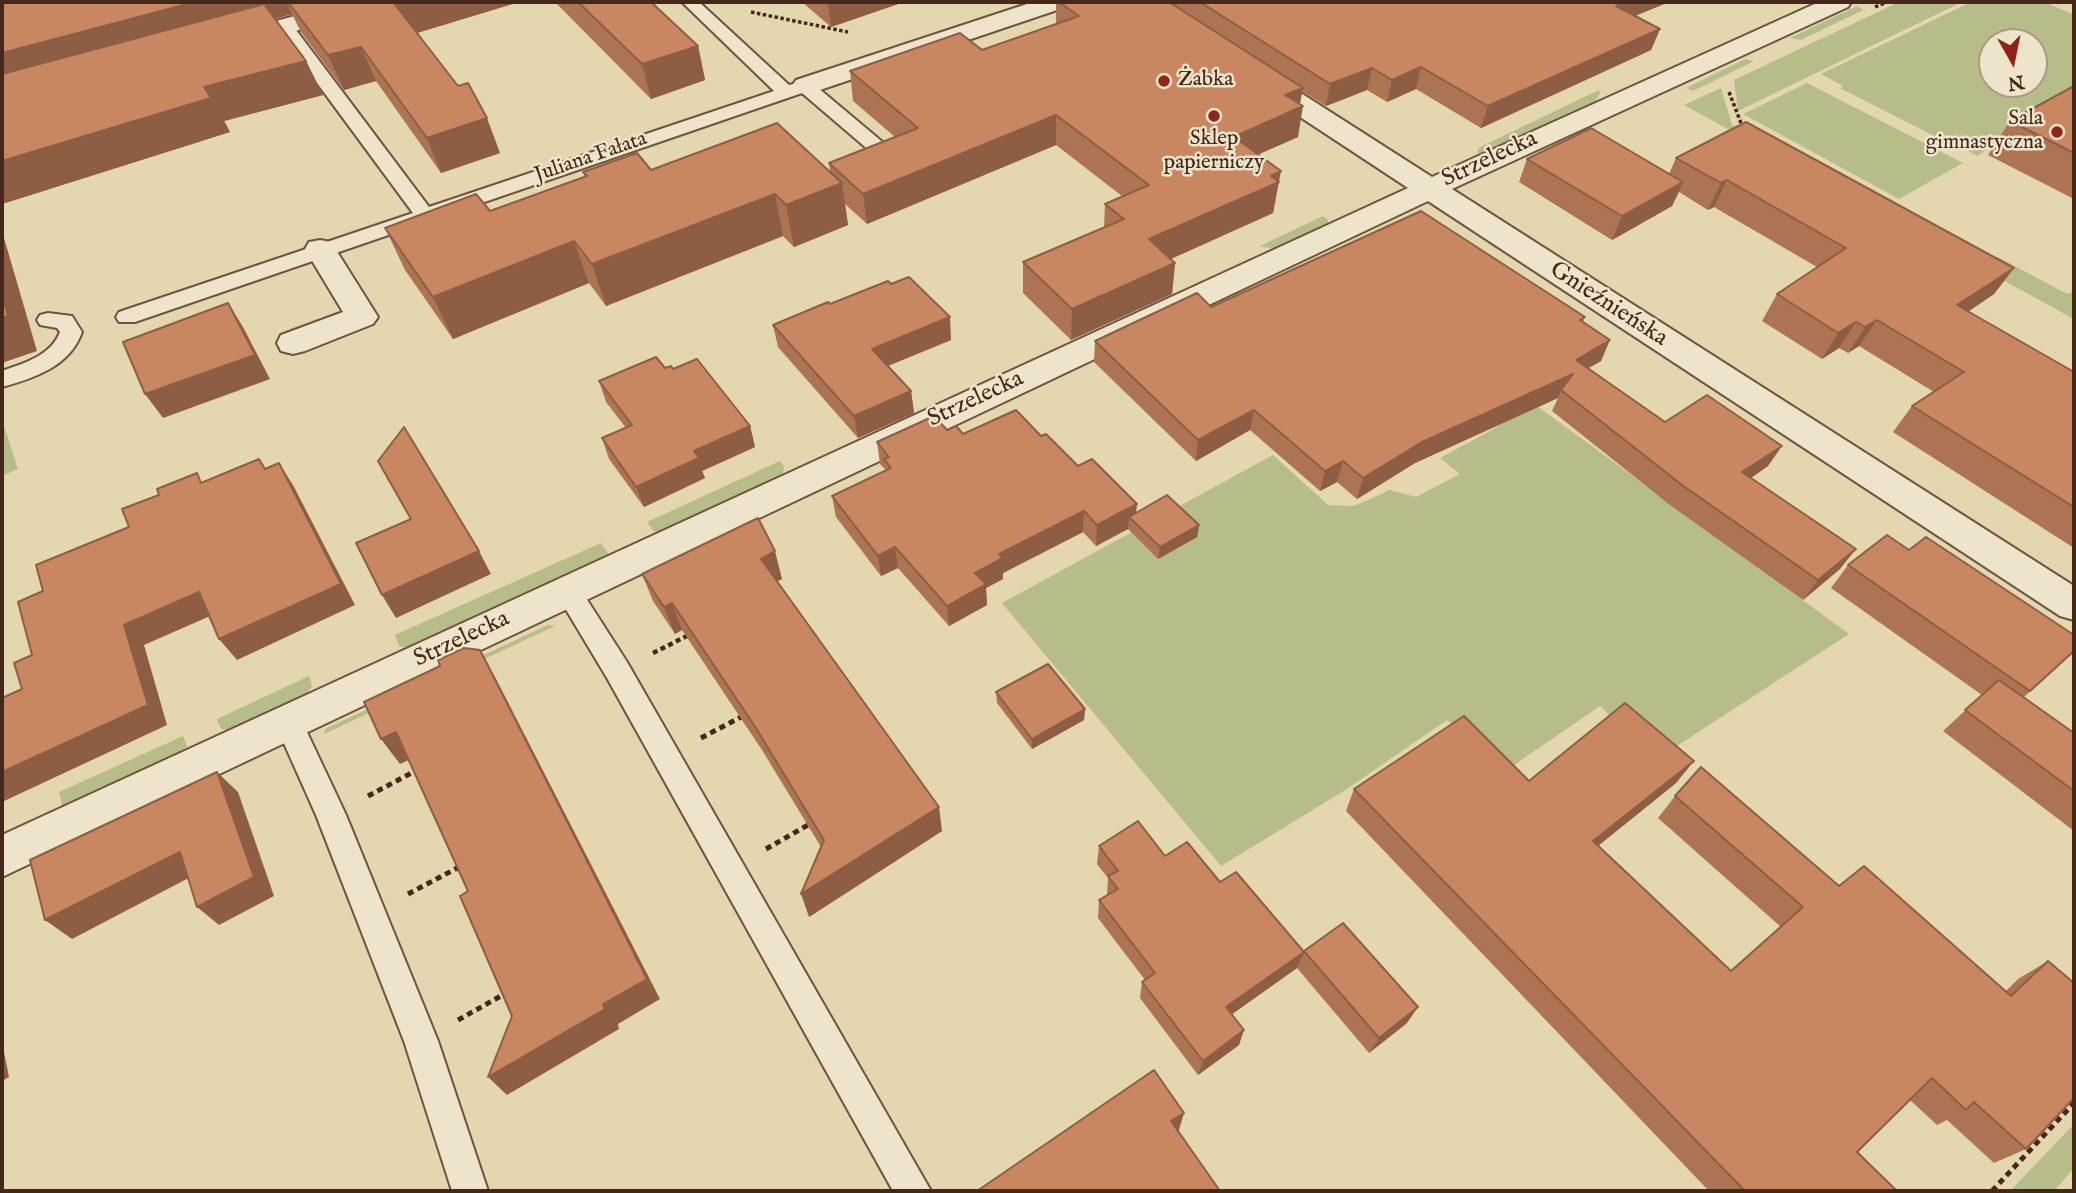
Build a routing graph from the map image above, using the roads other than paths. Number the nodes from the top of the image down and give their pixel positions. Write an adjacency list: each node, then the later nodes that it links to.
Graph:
1 (373, 2): 5 (street)
2 (690, 2): 8 (lane)
3 (1057, 2): 8 (street, Juliana Fałata)
4 (1839, 2): 10 (street, Strzelecka)
5 (284, 26): 6 (street); 11 (lane)
6 (204, 49)
7 (1235, 62): 10 (street, Gnieźnieńska)
8 (796, 89): 9 (lane); 11 (lane, Juliana Fałata)
9 (885, 154)
10 (1429, 189): 17 (street, Strzelecka); 18 (street, Gnieźnieńska)
11 (424, 214): 12 (lane, Juliana Fałata)
12 (320, 249): 13 (lane, Juliana Fałata); 15 (street)
13 (127, 317)
14 (48, 320): 16 (lane)
15 (293, 343)
16 (2, 379)
17 (568, 591): 19 (street, Strzelecka); 22 (lane)
18 (2074, 605)
19 (288, 721): 20 (lane); 21 (street, Strzelecka)
20 (331, 815): 23 (lane)
21 (2, 857)
22 (730, 869): 24 (lane)
23 (470, 1191)
24 (914, 1191)

